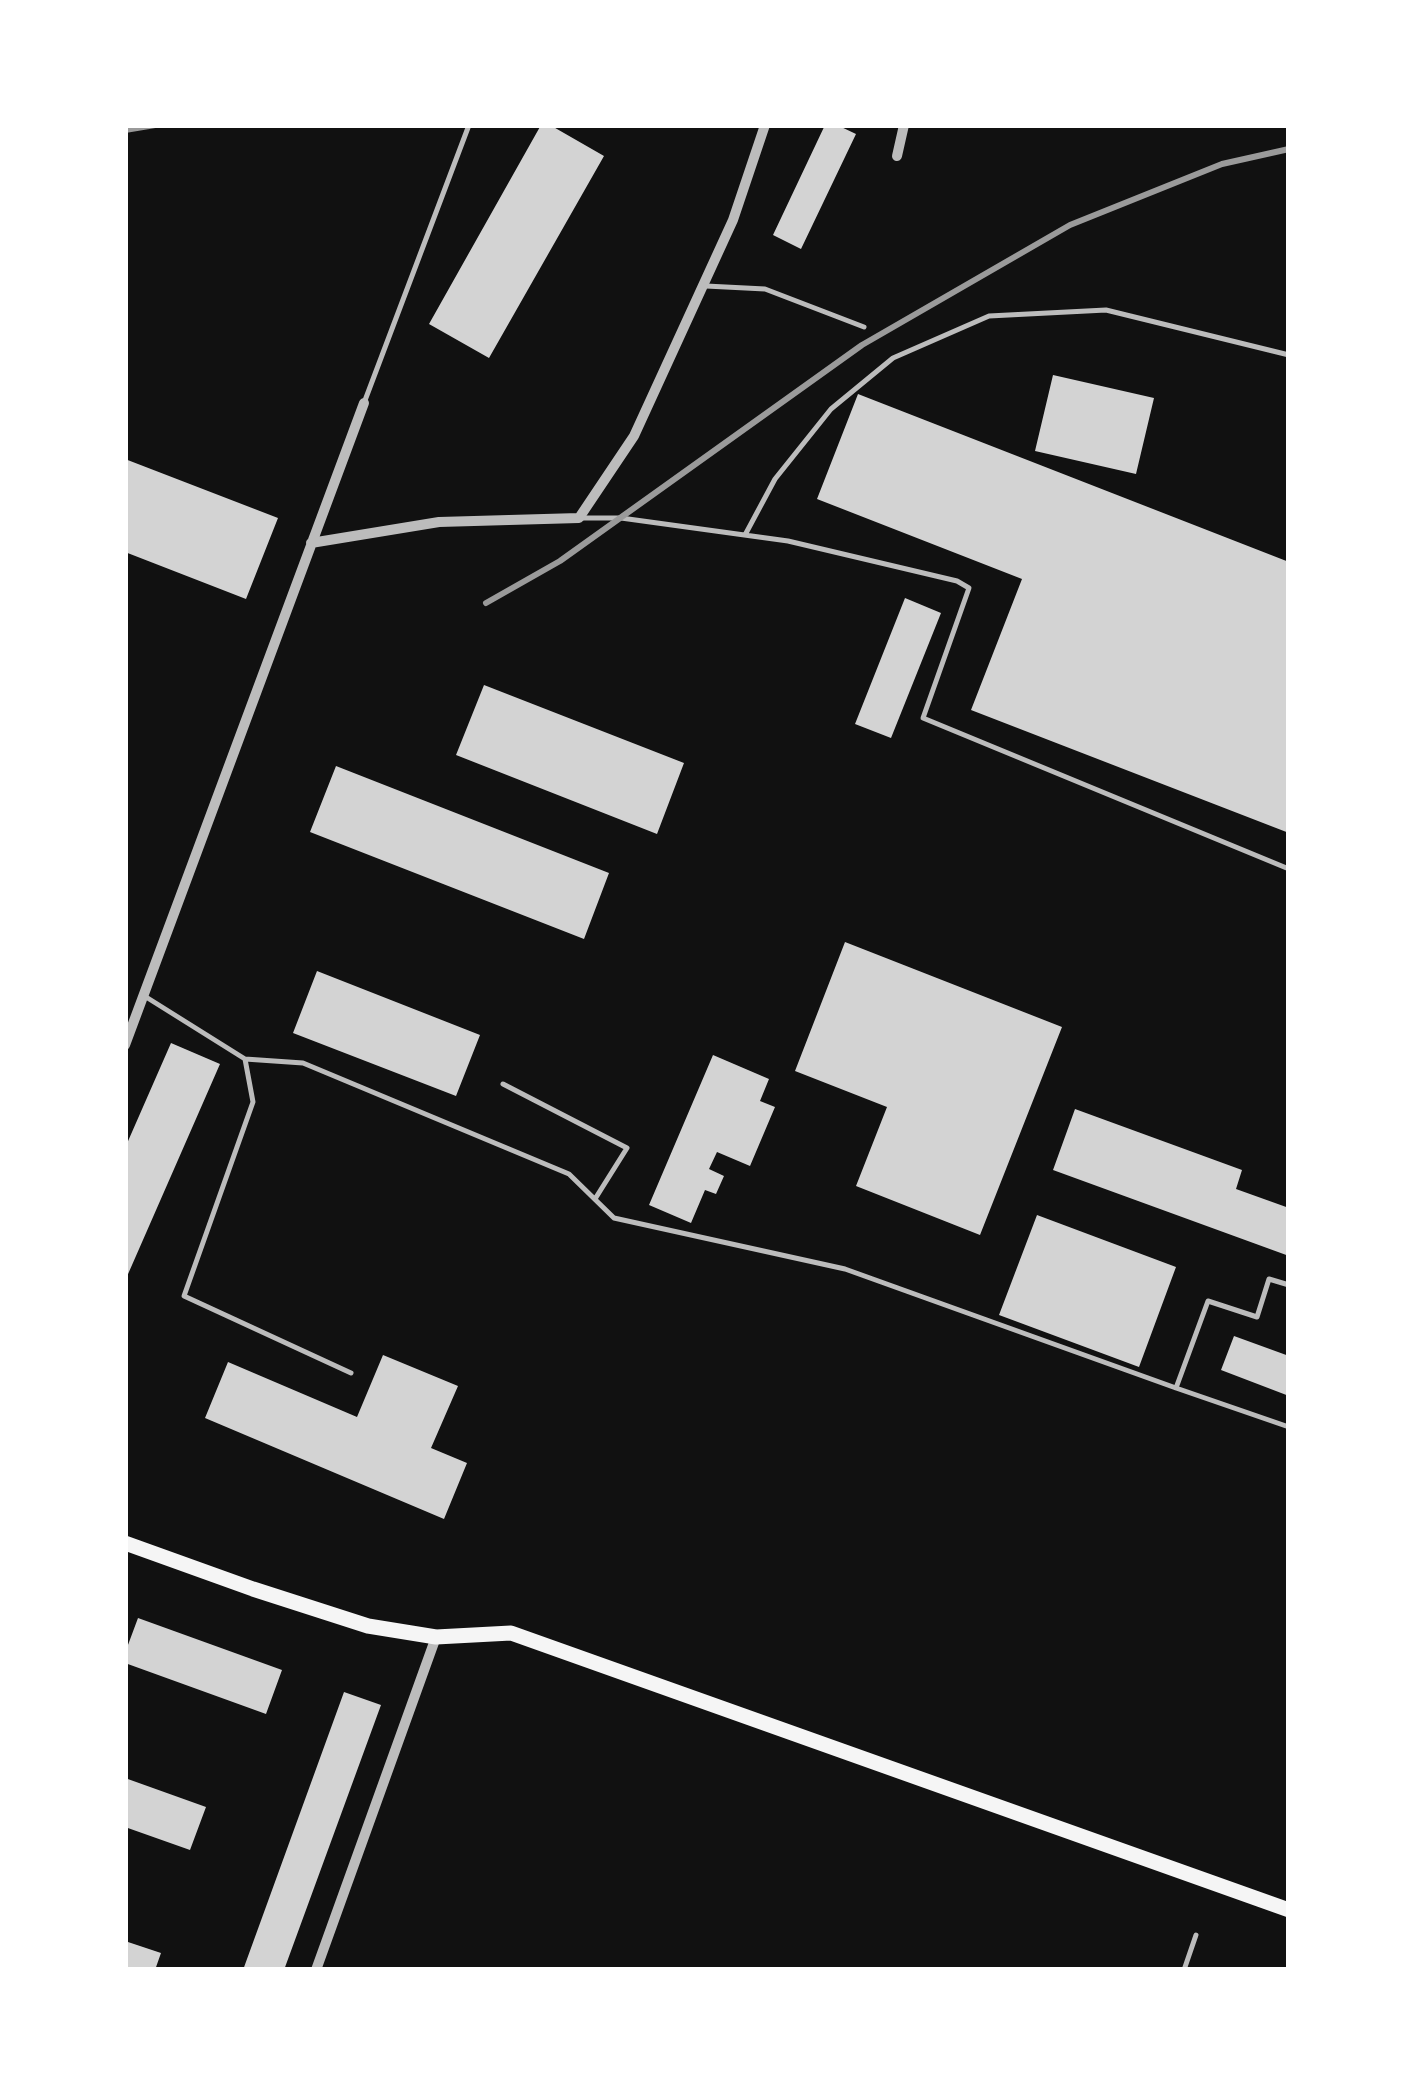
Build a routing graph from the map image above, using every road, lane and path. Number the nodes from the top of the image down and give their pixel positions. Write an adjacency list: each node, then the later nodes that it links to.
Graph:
1 (469, 125): 8 (lane)
2 (765, 125): 5 (street)
3 (904, 125): 4 (street)
4 (896, 156)
5 (703, 286): 6 (lane); 9 (street)
6 (864, 327)
7 (1289, 355): 10 (lane)
8 (364, 403): 11 (street)
9 (578, 518): 10 (lane); 11 (street)
10 (746, 535): 12 (lane)
11 (312, 544): 13 (street)
12 (1289, 869)
13 (144, 996): 14 (street); 15 (lane)
14 (125, 1045)
15 (246, 1060): 17 (lane); 19 (lane)
16 (502, 1084): 17 (lane)
17 (595, 1199): 20 (lane)
18 (1289, 1286): 20 (lane)
19 (351, 1373)
20 (1176, 1388): 21 (lane)
21 (1289, 1427)
22 (125, 1543): 23 (main road)
23 (436, 1637): 24 (main road); 26 (street)
24 (1289, 1910)
25 (1196, 1935): 27 (lane)
26 (316, 1970)
27 (1184, 1970)

